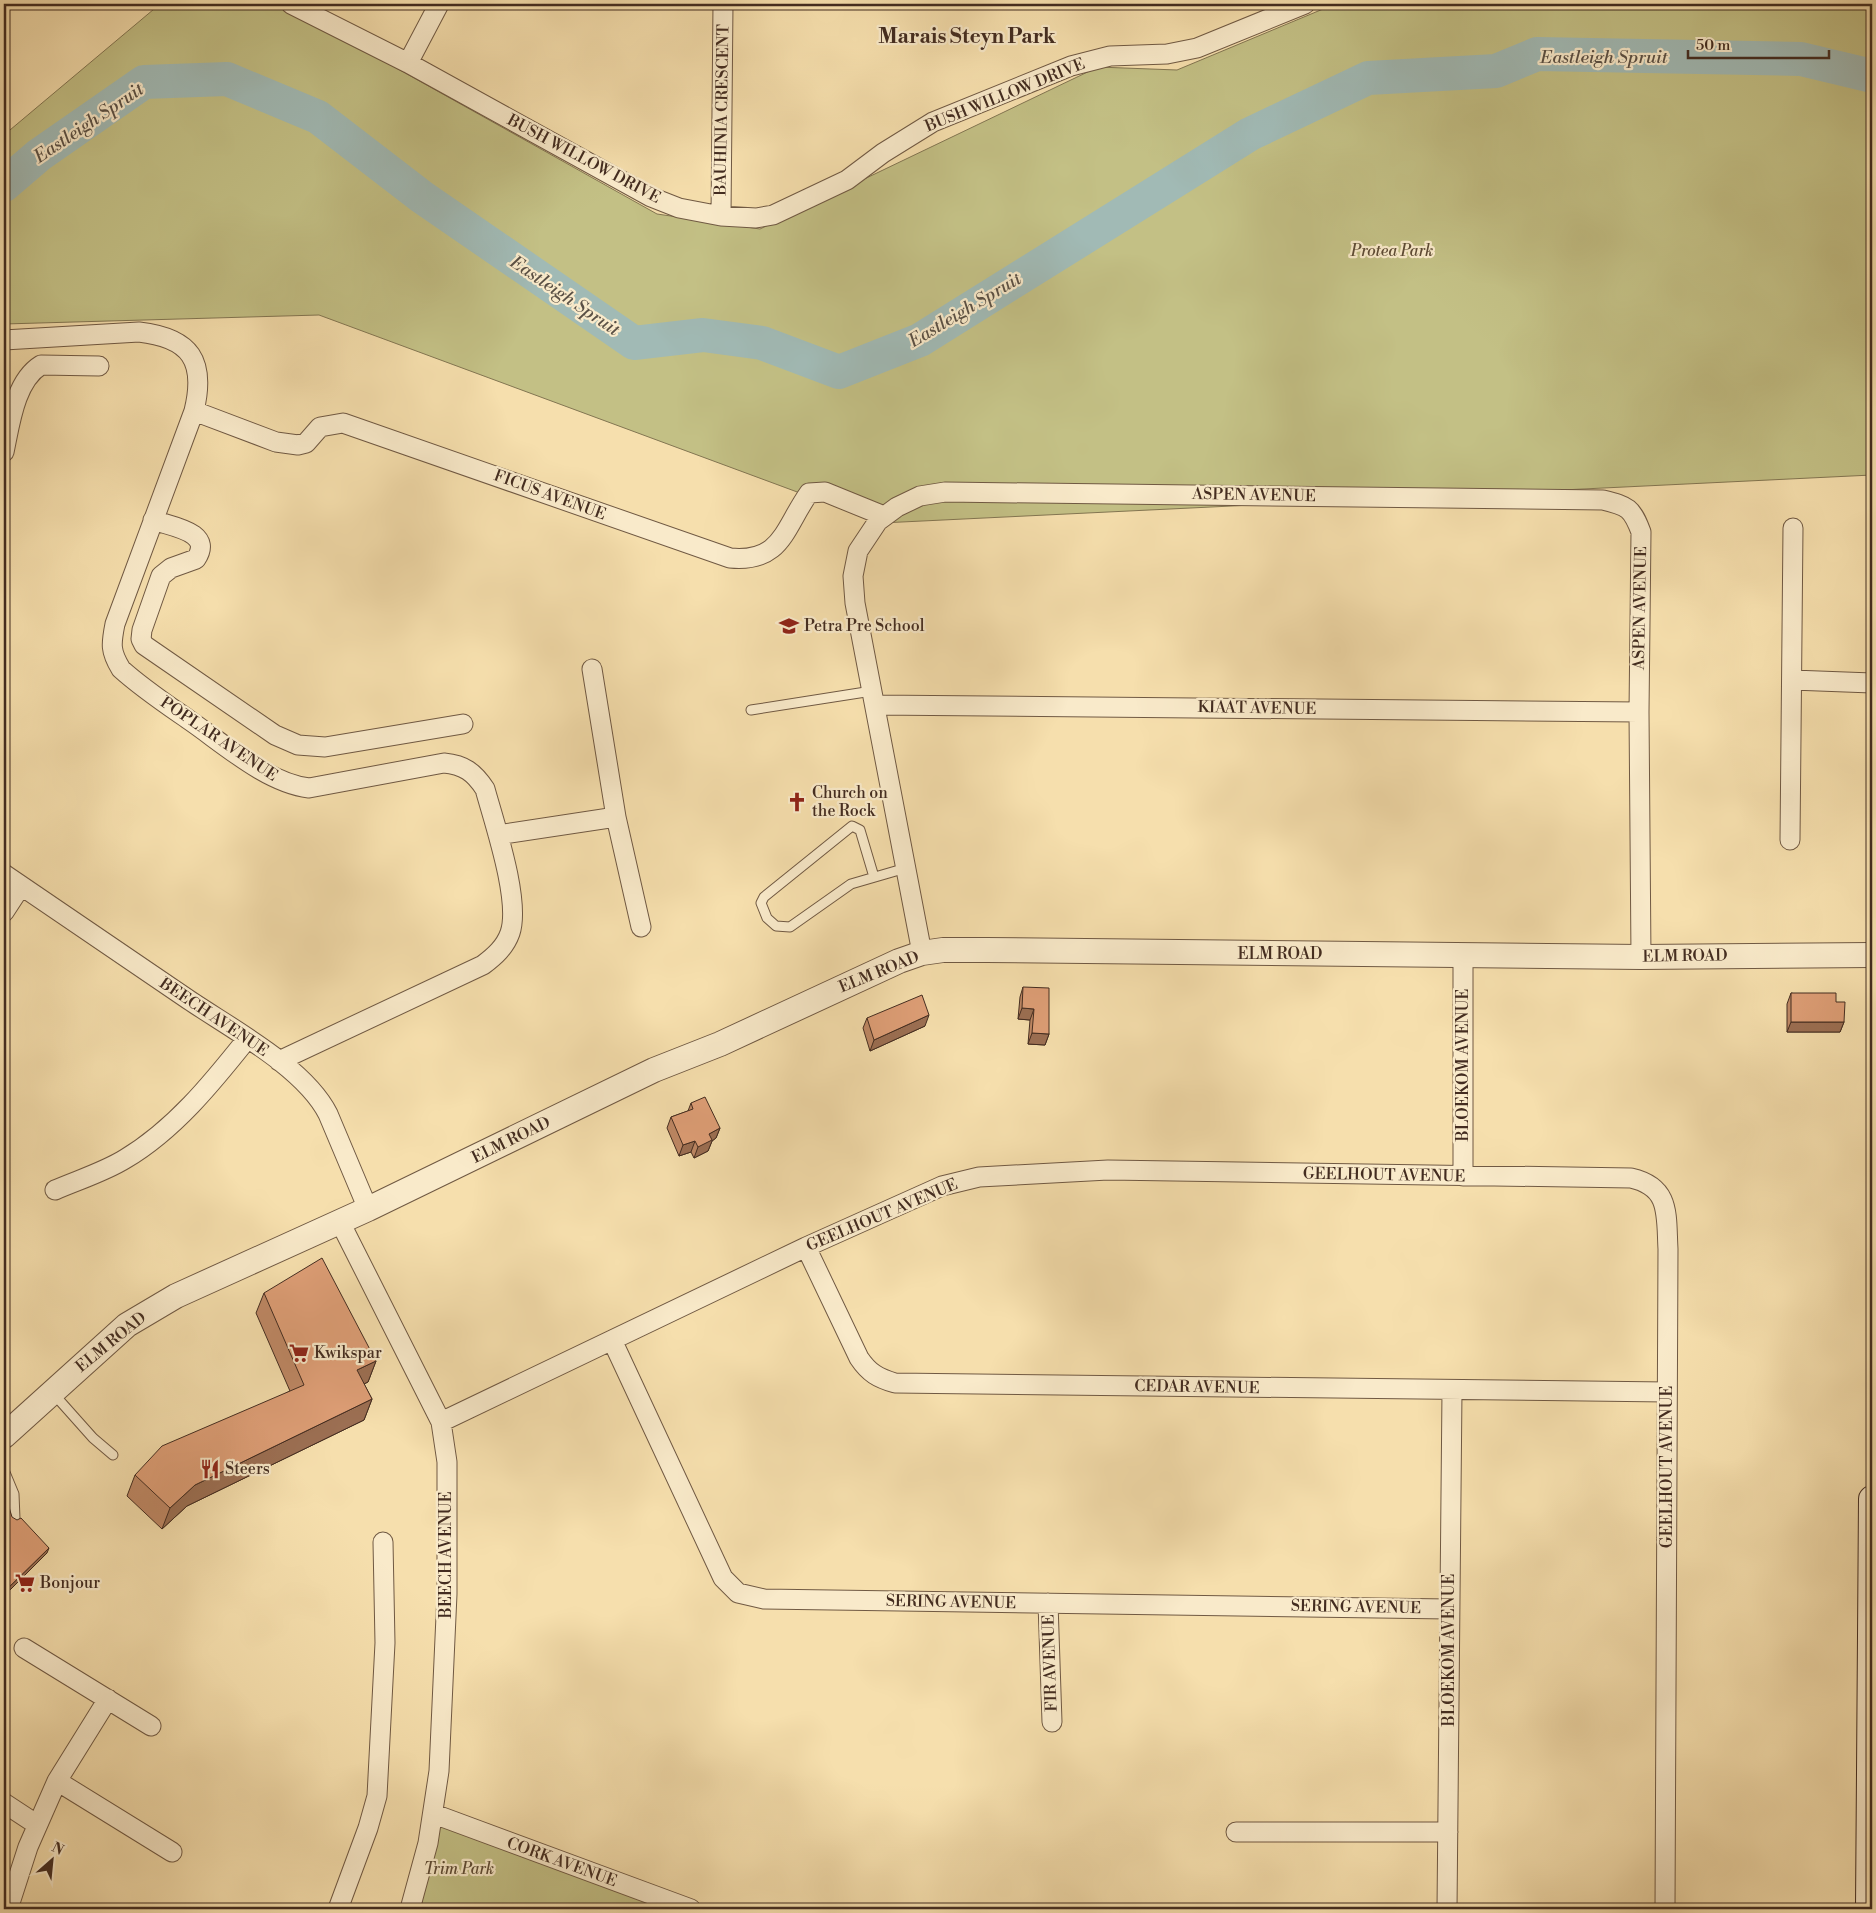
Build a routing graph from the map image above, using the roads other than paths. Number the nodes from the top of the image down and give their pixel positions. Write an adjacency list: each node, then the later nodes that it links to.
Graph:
1 (291, 4): 5 (street, BUSH WILLOW DRIVE)
2 (439, 4): 5 (street)
3 (723, 4): 6 (street, BAUHINIA CRESCENT)
4 (1305, 4): 6 (street, BUSH WILLOW DRIVE)
5 (408, 63): 6 (street, BUSH WILLOW DRIVE)
6 (721, 216)
7 (4, 340): 9 (street, POPLAR AVENUE)
8 (99, 366): 10 (street)
9 (194, 411): 11 (street, FICUS AVENUE); 12 (street, POPLAR AVENUE)
10 (4, 452)
11 (884, 516): 17 (street, ASPEN AVENUE); 19 (street, ASPEN AVENUE)
12 (153, 520): 20 (street); 22 (street, POPLAR AVENUE)
13 (1793, 528): 15 (street)
14 (592, 669): 21 (street)
15 (1792, 680): 16 (street); 23 (street)
16 (1872, 683)
17 (874, 698): 18 (lane); 19 (street, KIAAT AVENUE); 24 (street, ASPEN AVENUE)
18 (751, 710)
19 (1639, 712): 33 (street, ASPEN AVENUE)
20 (463, 724)
21 (616, 817): 22 (street); 29 (street)
22 (498, 835): 35 (street, POPLAR AVENUE)
23 (1790, 840)
24 (906, 868): 26 (lane); 30 (street, ASPEN AVENUE)
25 (4, 874): 27 (street, BEECH AVENUE)
26 (874, 877): 26 (lane)
27 (22, 886): 28 (street); 34 (street, BEECH AVENUE)
28 (4, 912)
29 (641, 927)
30 (922, 953): 31 (street, ELM ROAD); 38 (street, ELM ROAD)
31 (1463, 955): 33 (street, ELM ROAD); 36 (street, BLOEKOM AVENUE)
32 (1872, 955): 33 (street, ELM ROAD)
33 (1641, 957)
34 (247, 1039): 35 (street, BEECH AVENUE); 37 (street)
35 (279, 1061): 38 (street, BEECH AVENUE)
36 (1462, 1176): 40 (street, GEELHOUT AVENUE); 44 (street, GEELHOUT AVENUE)
37 (56, 1190)
38 (368, 1210): 39 (street, ELM ROAD)
39 (340, 1222): 43 (street, ELM ROAD); 45 (street, BEECH AVENUE)
40 (806, 1248): 41 (street, GEELHOUT AVENUE); 42 (street, CEDAR AVENUE)
41 (612, 1340): 45 (street, GEELHOUT AVENUE); 52 (street, SERING AVENUE)
42 (1452, 1391): 44 (street, CEDAR AVENUE); 53 (street, BLOEKOM AVENUE)
43 (52, 1392): 46 (street, ELM ROAD); 47 (lane)
44 (1667, 1392): 71 (street, GEELHOUT AVENUE)
45 (440, 1422): 61 (street, BEECH AVENUE)
46 (4, 1436)
47 (113, 1455)
48 (4, 1470): 50 (lane)
49 (1872, 1499): 56 (main road)
50 (15, 1519)
51 (383, 1542): 67 (street)
52 (1048, 1603): 53 (street, SERING AVENUE); 57 (street, FIR AVENUE)
53 (1449, 1609): 64 (street, BLOEKOM AVENUE)
54 (24, 1648): 55 (street)
55 (108, 1699): 58 (street); 59 (street)
56 (1872, 1702): 72 (main road)
57 (1052, 1722)
58 (151, 1726)
59 (57, 1780): 62 (street); 65 (street)
60 (4, 1803): 62 (street)
61 (434, 1814): 68 (street, BEECH AVENUE); 69 (street, CORK AVENUE)
62 (36, 1824): 66 (street)
63 (1236, 1832): 64 (street)
64 (1448, 1832): 70 (street, BLOEKOM AVENUE)
65 (172, 1852)
66 (8, 1909)
67 (338, 1909)
68 (410, 1909)
69 (691, 1909)
70 (1447, 1909)
71 (1665, 1909)
72 (1869, 1909)

